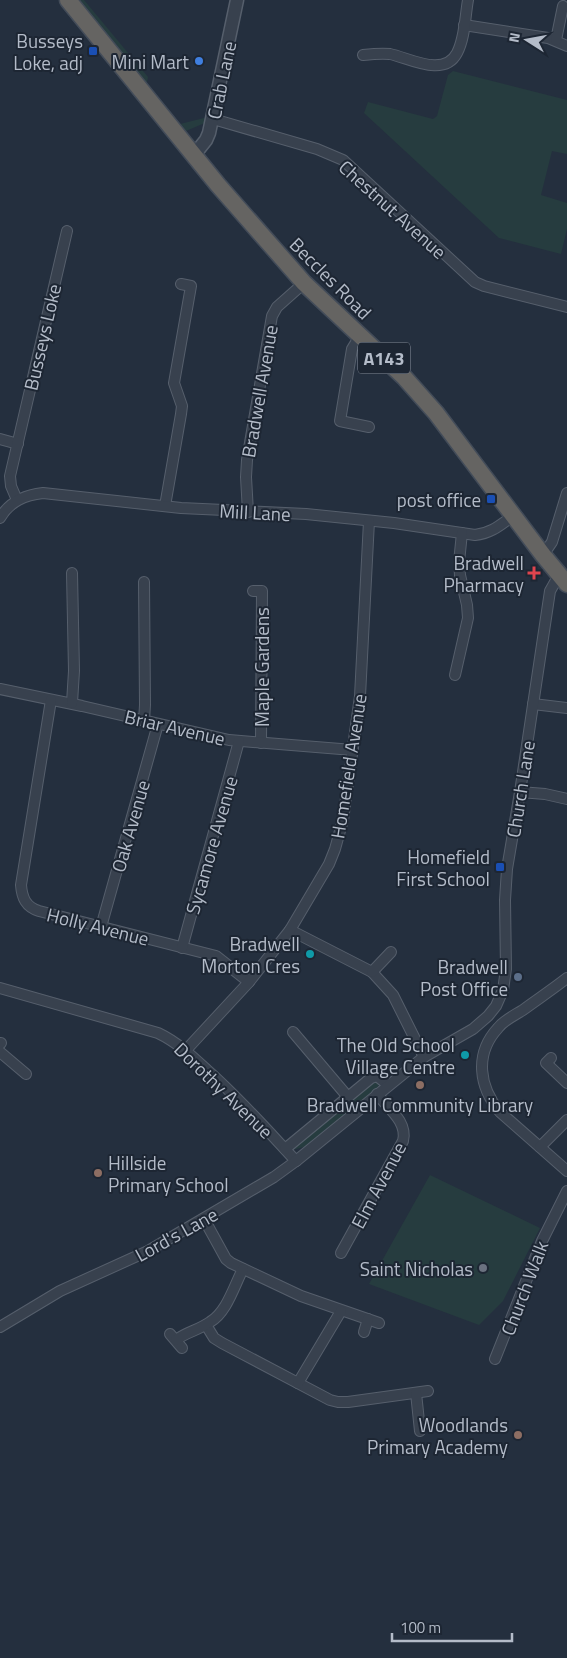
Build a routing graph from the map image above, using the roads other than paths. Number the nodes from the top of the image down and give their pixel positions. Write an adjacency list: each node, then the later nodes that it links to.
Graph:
1 (68, 0): 10 (highway, Beccles Road / A143)
2 (237, 0): 9 (street, Crab Lane)
3 (468, 0): 5 (street)
4 (563, 6): 6 (street)
5 (464, 25): 6 (street); 8 (street)
6 (556, 40): 7 (street)
7 (567, 46)
8 (363, 55)
9 (213, 118): 10 (street, Crab Lane); 14 (street, Chestnut Avenue)
10 (194, 155): 12 (highway, Beccles Road / A143)
11 (67, 231): 18 (street, Busseys Loke)
12 (304, 283): 15 (highway, Beccles Road / A143); 22 (street, Bradwell Avenue)
13 (190, 286): 21 (street)
14 (567, 307)
15 (360, 336): 16 (street); 23 (highway, Beccles Road / A143)
16 (369, 427)
17 (0, 439): 18 (street)
18 (18, 444): 20 (street, Busseys Loke)
19 (567, 493): 25 (street)
20 (17, 500): 21 (street, Mill Lane); 24 (street)
21 (165, 506): 22 (street, Mill Lane)
22 (248, 512): 26 (street, Mill Lane)
23 (514, 515): 27 (street, Mill Lane); 28 (highway, Beccles Road / A143)
24 (0, 518)
25 (564, 519): 28 (street)
26 (370, 521): 27 (street, Mill Lane); 43 (street, Homefield Avenue)
27 (462, 534): 33 (street)
28 (543, 555): 30 (highway, Beccles Road / A143)
29 (72, 573): 36 (street)
30 (563, 579): 37 (street, Church Lane)
31 (144, 582): 39 (street)
32 (262, 591): 42 (street, Maple Gardens)
33 (455, 675)
34 (0, 689): 35 (street, Briar Avenue)
35 (51, 700): 36 (street, Briar Avenue); 46 (street, Holly Avenue)
36 (72, 703): 39 (street, Briar Avenue)
37 (534, 704): 38 (street); 44 (street, Church Lane)
38 (567, 708)
39 (144, 720): 40 (street, Briar Avenue)
40 (158, 724): 41 (street, Briar Avenue); 46 (street, Oak Avenue)
41 (239, 741): 42 (street, Briar Avenue); 48 (street, Sycamore Avenue)
42 (261, 743): 43 (street, Briar Avenue)
43 (353, 750): 47 (street, Homefield Avenue)
44 (520, 792): 45 (street); 54 (street, Church Lane)
45 (567, 799)
46 (101, 927): 48 (street, Holly Avenue)
47 (290, 930): 50 (street); 52 (street, Homefield Avenue)
48 (182, 948): 52 (street, Holly Avenue)
49 (391, 952): 50 (street)
50 (372, 972): 59 (street)
51 (567, 978): 55 (street)
52 (248, 982): 58 (street, Homefield Avenue)
53 (0, 988): 58 (street, Dorothy Avenue)
54 (496, 1006): 55 (street); 59 (street, Lord's Lane)
55 (508, 1020): 67 (street)
56 (293, 1032): 65 (street)
57 (0, 1046): 61 (street)
58 (186, 1050): 68 (street, Dorothy Avenue)
59 (424, 1057): 63 (street, Lord's Lane)
60 (546, 1063): 62 (street)
61 (26, 1075)
62 (567, 1083)
63 (388, 1085): 64 (street, Lord's Lane); 65 (street)
64 (377, 1094): 69 (street, Lord's Lane); 73 (street, Elm Avenue)
65 (348, 1097): 68 (street)
66 (567, 1120): 67 (street)
67 (540, 1147): 70 (street)
68 (285, 1149): 69 (street, Dorothy Avenue)
69 (296, 1161): 72 (street, Lord's Lane)
70 (567, 1171)
71 (567, 1191): 82 (street, Church Walk)
72 (204, 1219): 74 (street); 79 (street, Lord's Lane)
73 (341, 1253)
74 (242, 1269): 75 (street); 78 (street)
75 (341, 1311): 76 (street); 83 (street)
76 (368, 1319): 77 (street); 80 (street)
77 (378, 1323)
78 (206, 1325): 81 (street); 83 (street)
79 (0, 1327)
80 (364, 1332)
81 (176, 1341)
82 (496, 1359)
83 (298, 1383): 85 (street)
84 (428, 1391): 85 (street)
85 (416, 1393): 86 (street)
86 (420, 1431)

